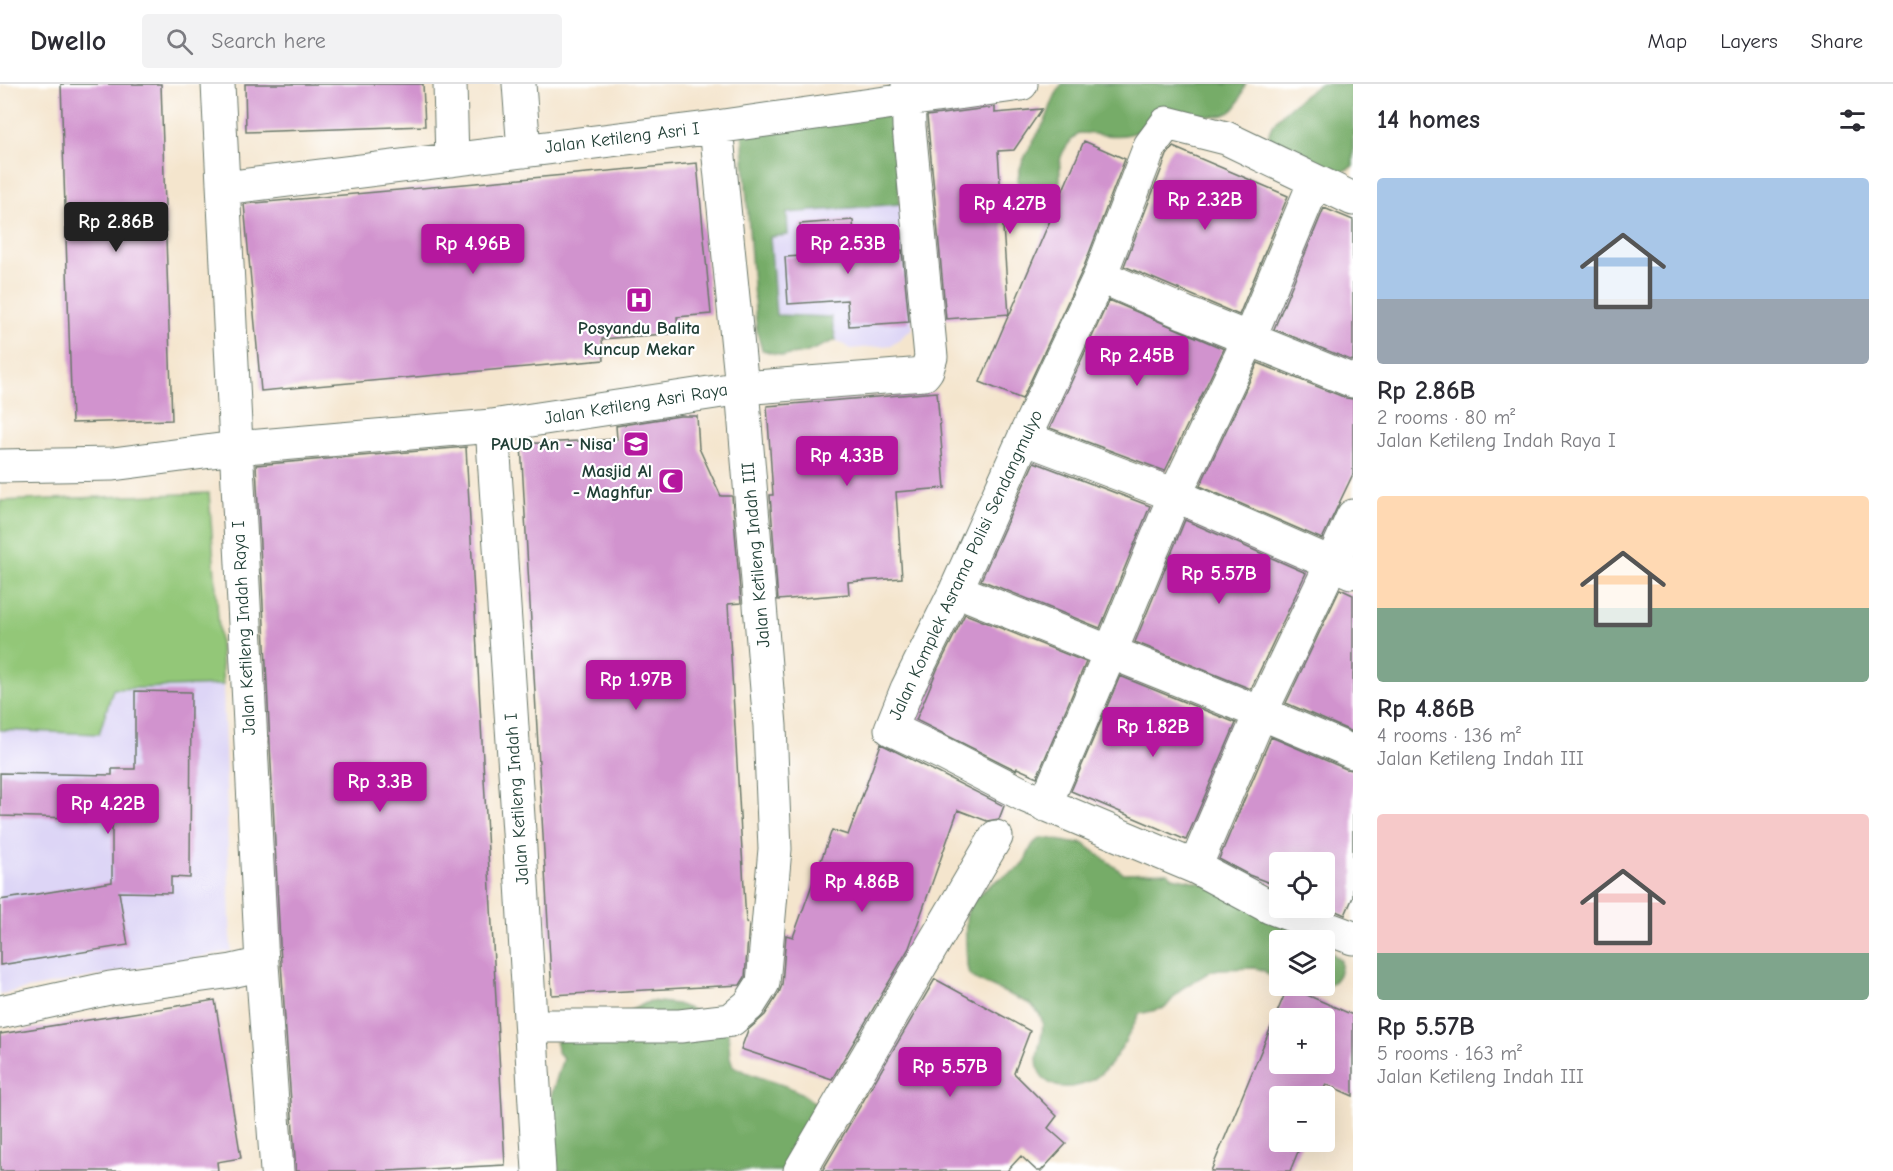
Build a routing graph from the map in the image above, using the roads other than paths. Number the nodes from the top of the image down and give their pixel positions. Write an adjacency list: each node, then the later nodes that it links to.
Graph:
1 (218, 84): 10 (street, Jalan Ketileng Indah Raya I)
2 (450, 84): 8 (street)
3 (519, 84): 7 (street)
4 (1020, 84): 5 (street, Jalan Ketileng Asri I)
5 (908, 93): 6 (street, Jalan Ketileng Asri I); 15 (street, Jalan Ketileng Asri Raya)
6 (716, 127): 7 (street, Jalan Ketileng Asri I); 15 (street, Jalan Ketileng Indah III)
7 (524, 151): 8 (street, Jalan Ketileng Asri I)
8 (452, 160): 10 (street, Jalan Ketileng Asri I)
9 (1315, 181): 11 (street, Jalan Komplek Asrama Polisi Sendangmulyo); 12 (street, Jalan Komplek Asrama Polisi Sendangmulyo); 13 (street)
10 (224, 188): 18 (street, Jalan Ketileng Indah Raya I)
11 (1353, 199)
12 (1100, 276): 13 (street); 17 (street, Jalan Komplek Asrama Polisi Sendangmulyo)
13 (1250, 339): 14 (street); 20 (street)
14 (1353, 381)
15 (742, 388): 16 (street, Jalan Ketileng Asri Raya); 33 (street, Jalan Ketileng Indah III)
16 (492, 426): 18 (street, Jalan Ketileng Asri Raya); 33 (street, Jalan Ketileng Indah I)
17 (1024, 438): 20 (street); 23 (street, Jalan Komplek Asrama Polisi Sendangmulyo)
18 (235, 448): 19 (street, Jalan Ketileng Asri Raya); 31 (street, Jalan Ketileng Indah Raya I)
19 (0, 466)
20 (1175, 495): 22 (street); 24 (street)
21 (1353, 516): 22 (street)
22 (1343, 568): 25 (street)
23 (956, 590): 24 (street); 27 (street, Jalan Komplek Asrama Polisi Sendangmulyo)
24 (1110, 653): 25 (street); 27 (street)
25 (1261, 712): 26 (street); 29 (street)
26 (1353, 752)
27 (1045, 805): 29 (street, Jalan Komplek Asrama Polisi Sendangmulyo)
28 (996, 837): 36 (street)
29 (1195, 867): 30 (street, Jalan Komplek Asrama Polisi Sendangmulyo)
30 (1353, 938)
31 (262, 964): 32 (street); 34 (street, Jalan Ketileng Indah Raya I)
32 (0, 1012)
33 (531, 1026): 35 (street, Jalan Ketileng Indah I)
34 (277, 1171)
35 (539, 1171)
36 (800, 1171)

